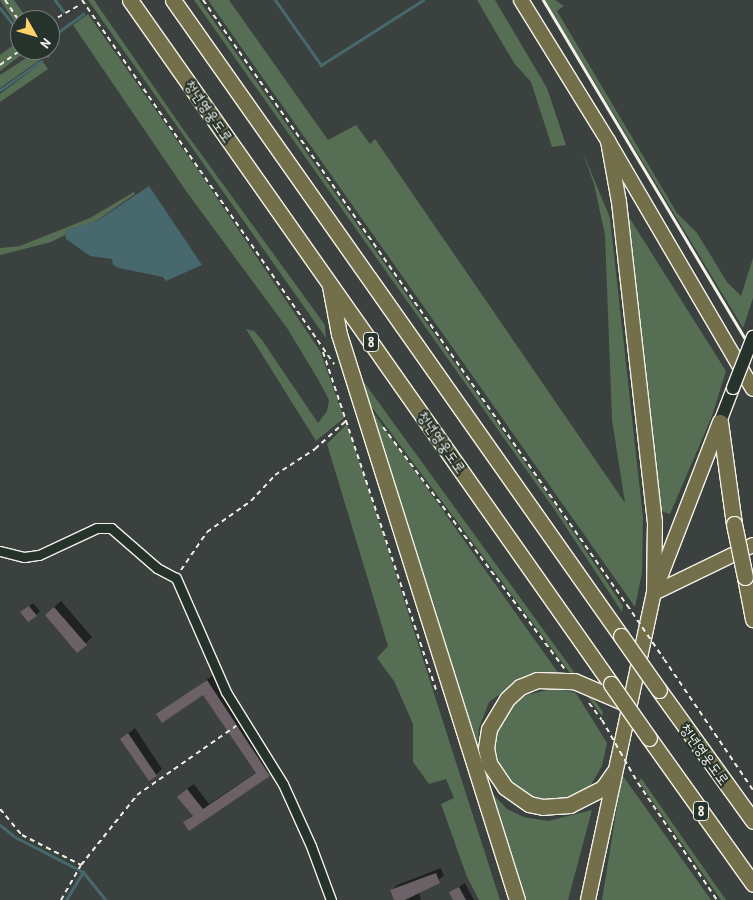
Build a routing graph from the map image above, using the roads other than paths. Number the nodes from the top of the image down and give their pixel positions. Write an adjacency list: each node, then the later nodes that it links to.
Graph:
1 (130, 0): 5 (highway, 청년영웅도로 / 8)
2 (173, 0): 15 (highway, 청년영웅도로 / 8, bridge)
3 (521, 0): 4 (main road)
4 (608, 141): 7 (main road); 11 (main road)
5 (330, 282): 13 (highway, 청년영웅도로 / 8); 18 (highway)
6 (753, 337): 8 (main road, bridge)
7 (753, 389)
8 (720, 422): 11 (main road); 12 (highway, bridge)
9 (753, 545): 11 (main road)
10 (0, 551): 17 (street)
11 (654, 593): 14 (main road)
12 (753, 619)
13 (610, 690): 14 (highway); 16 (highway, 청년영웅도로 / 8, bridge)
14 (614, 772): 19 (main road)
15 (753, 821)
16 (753, 884)
17 (331, 900)
18 (517, 900)
19 (588, 900)

